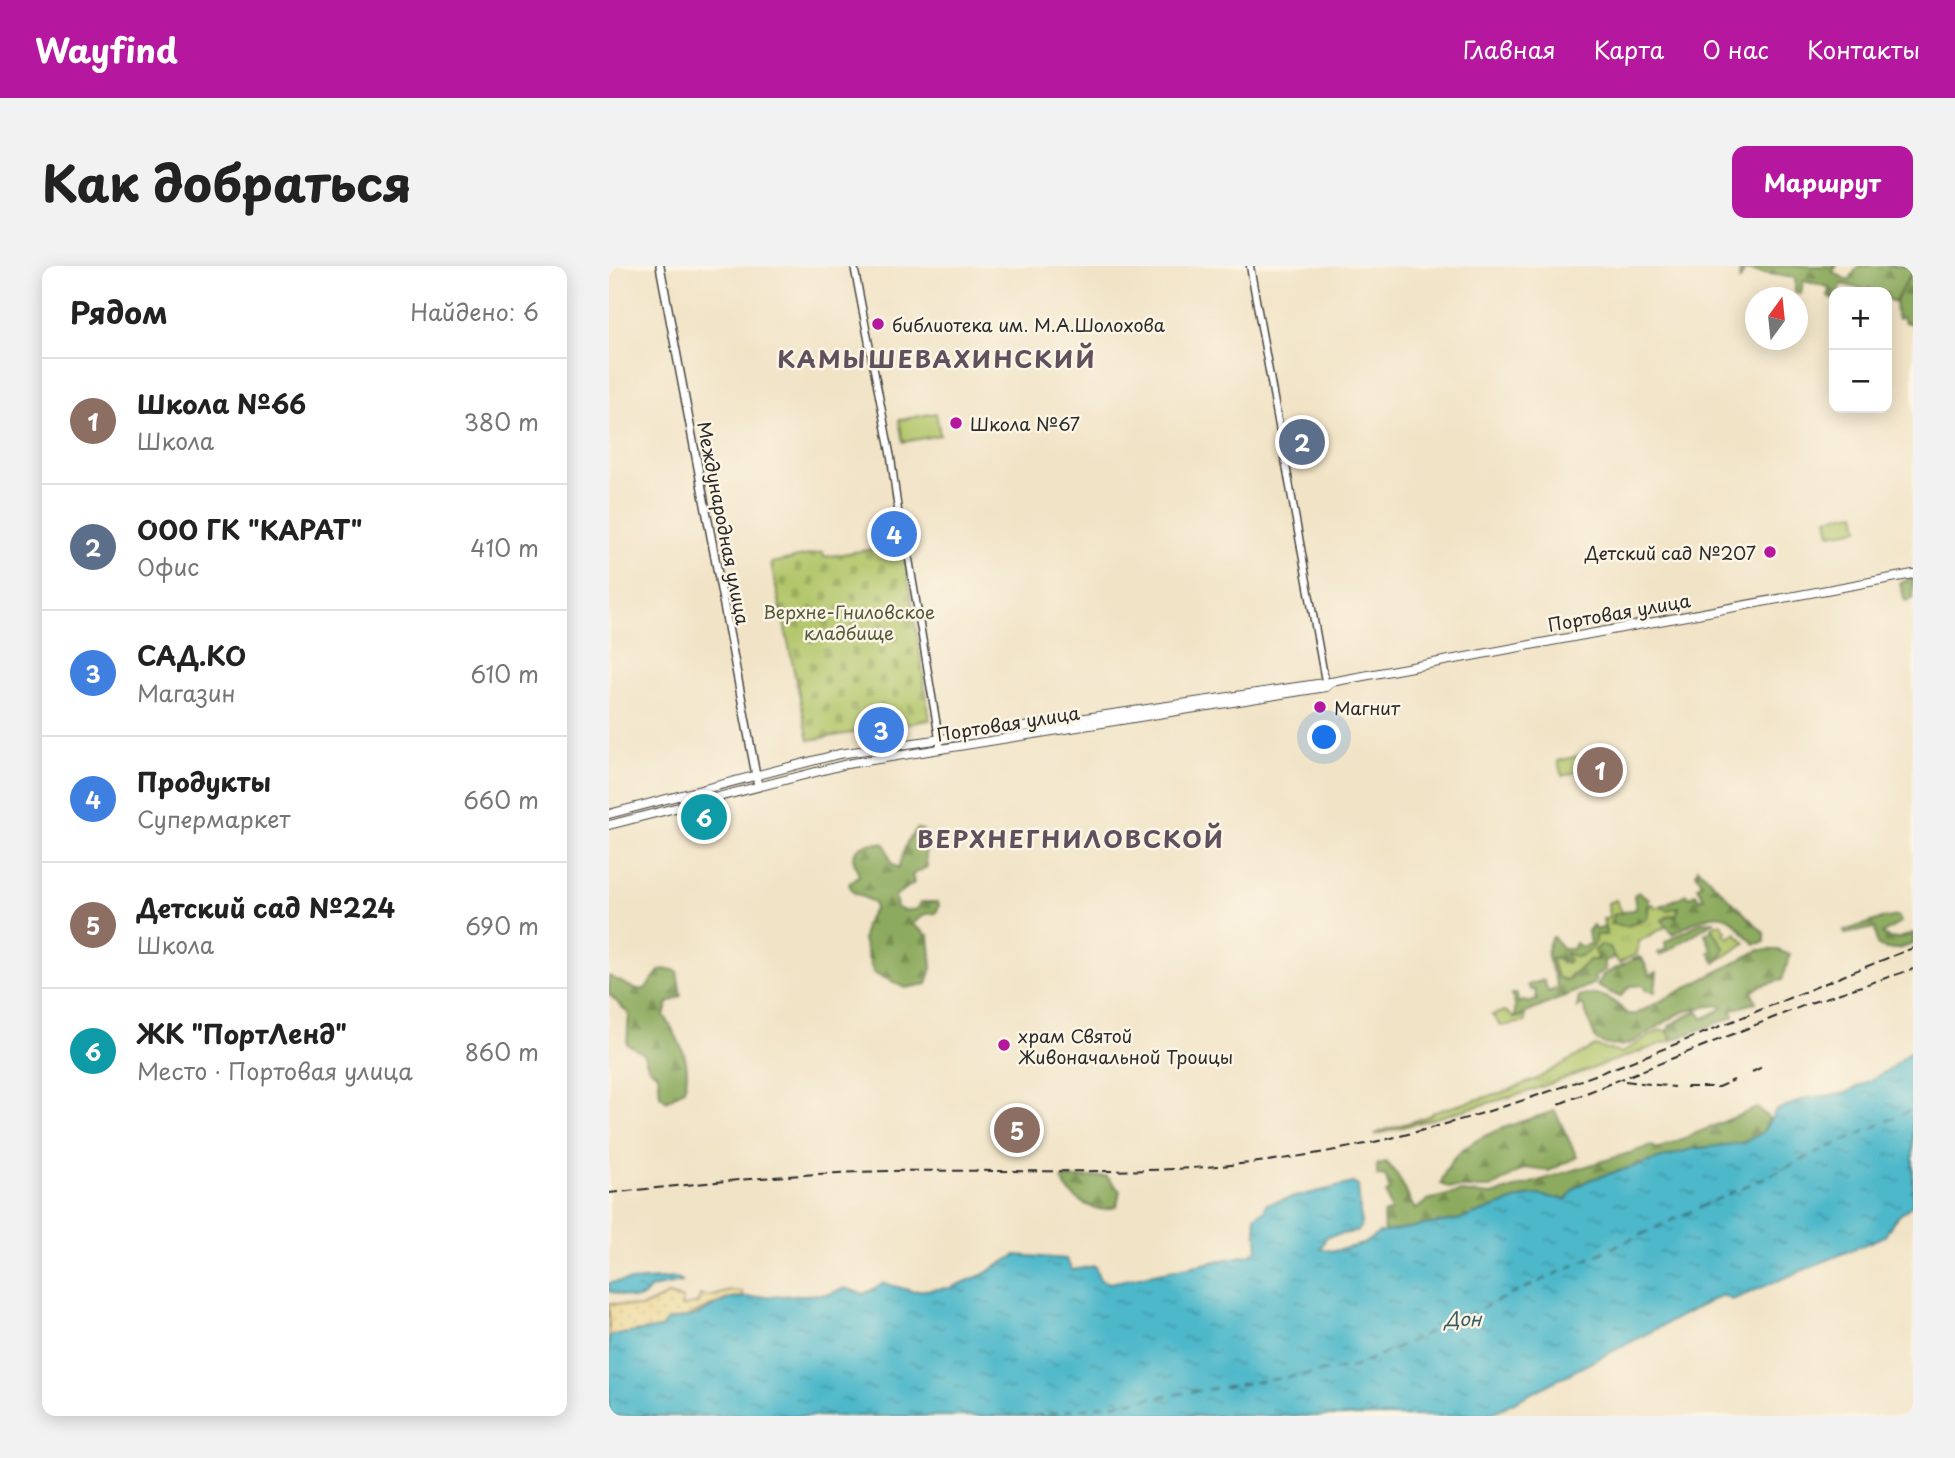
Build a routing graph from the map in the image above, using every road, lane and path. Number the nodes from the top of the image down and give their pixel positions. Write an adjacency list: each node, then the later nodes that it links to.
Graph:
1 (660, 266): 10 (main road, Международная улица)
2 (854, 266): 6 (street)
3 (1250, 266): 5 (street)
4 (1913, 574): 5 (main road, Портовая улица)
5 (1328, 681): 6 (main road, Портовая улица); 7 (main road, Портовая улица)
6 (940, 739): 7 (street); 8 (main road, Портовая улица)
7 (941, 750): 9 (main road, Портовая улица)
8 (856, 751): 9 (main road); 10 (main road, Портовая улица)
9 (859, 762): 11 (main road, Портовая улица)
10 (755, 776): 11 (main road, Международная улица); 12 (main road, Портовая улица)
11 (758, 786): 13 (main road, Портовая улица)
12 (609, 814)
13 (609, 825)

